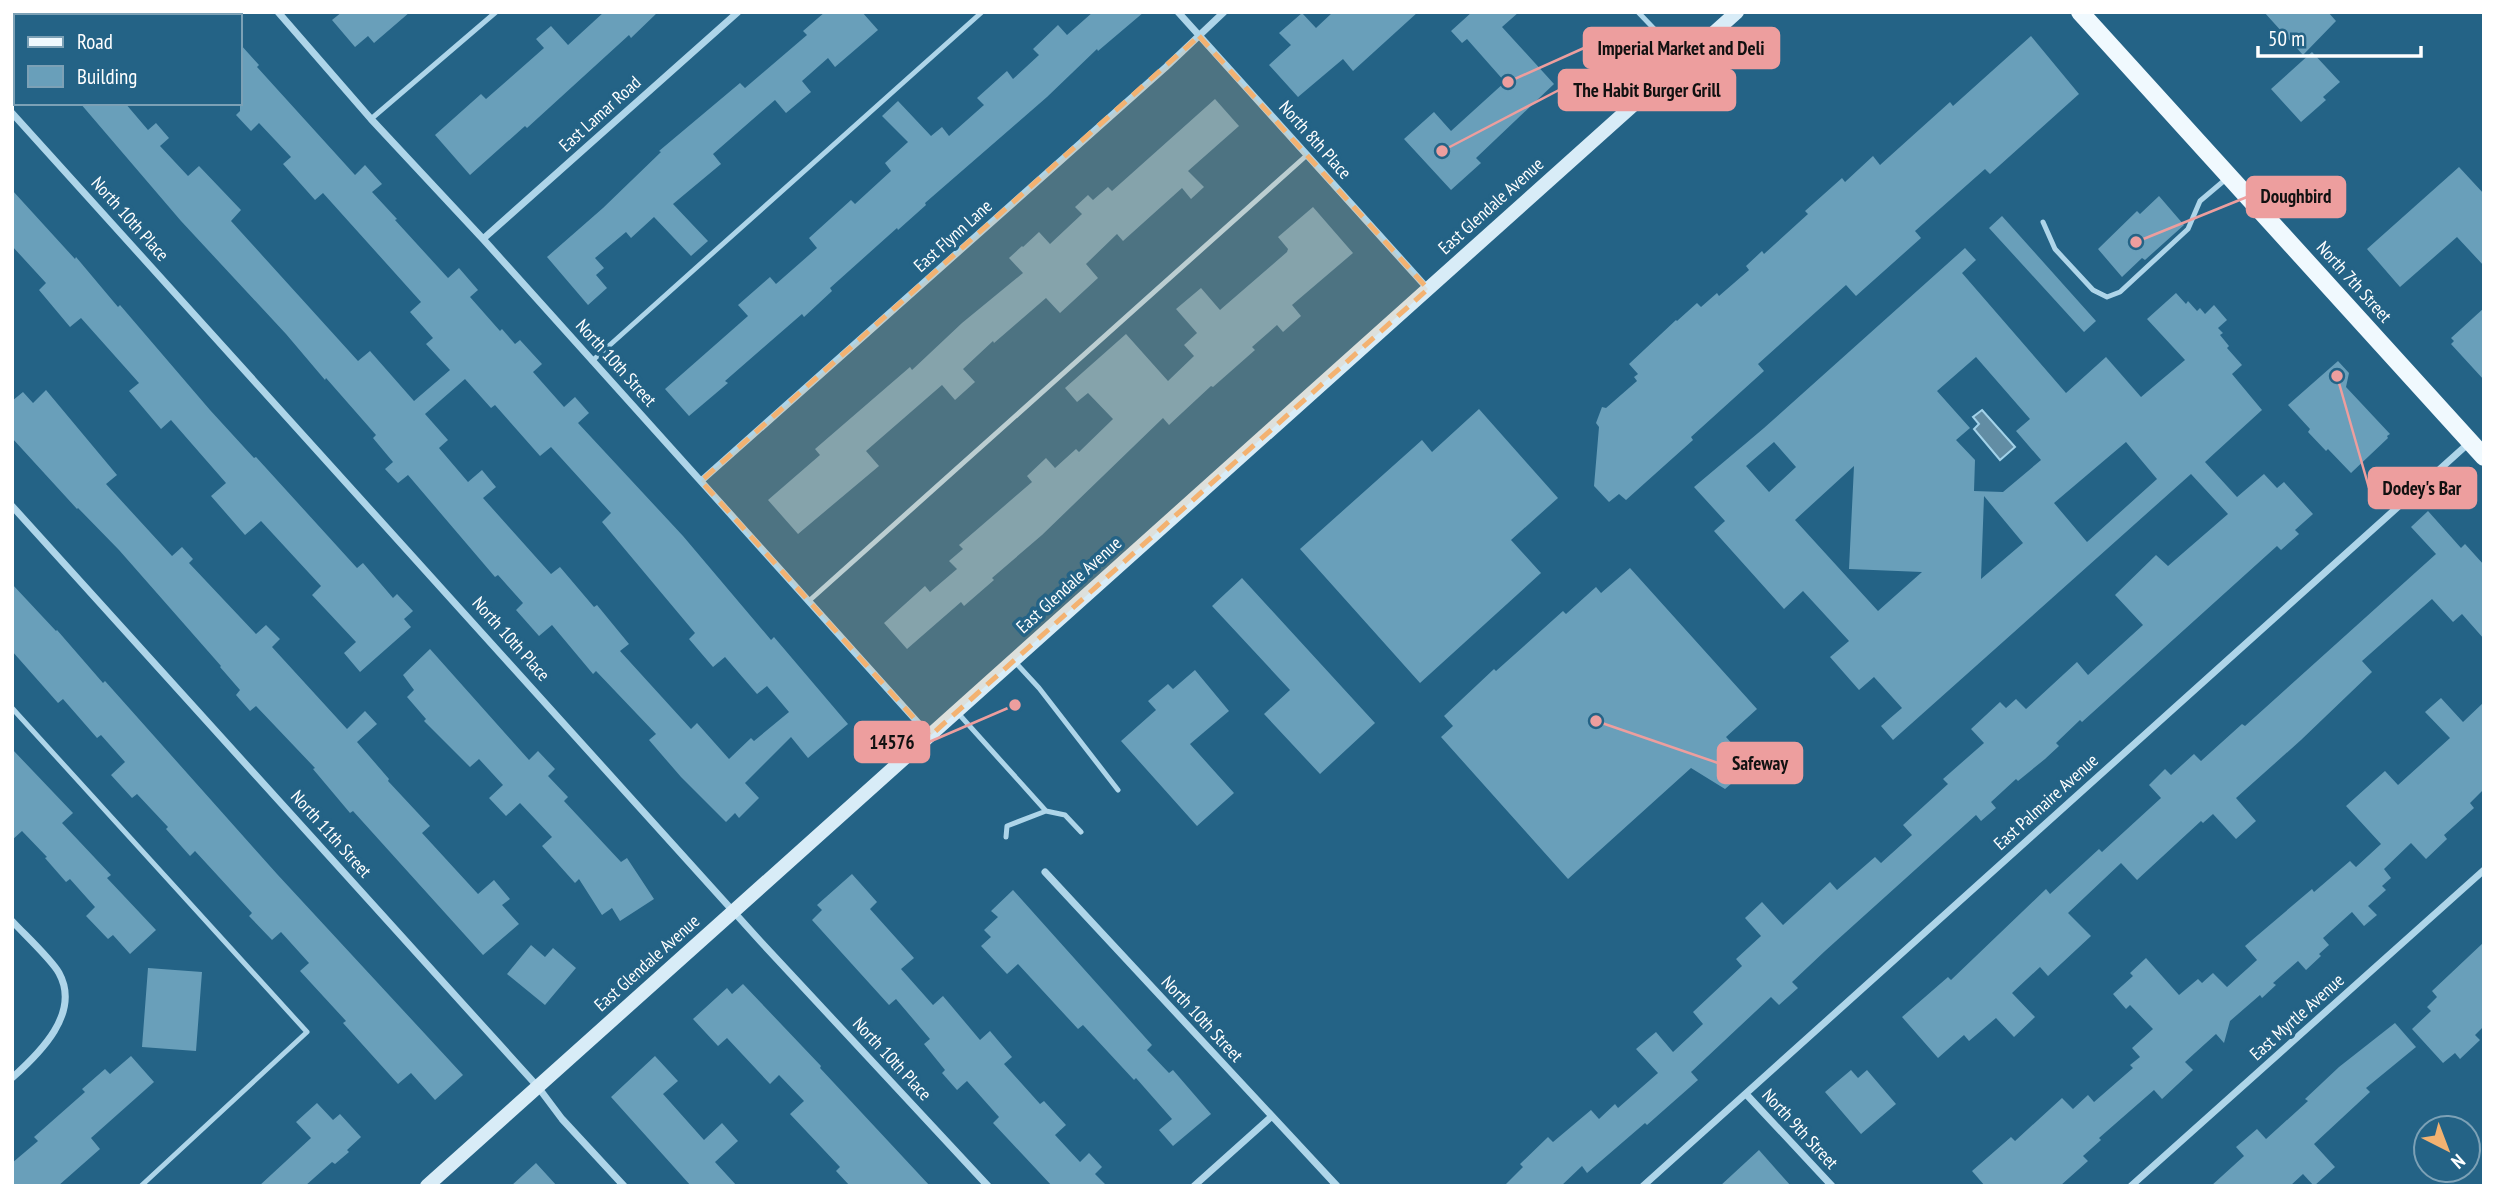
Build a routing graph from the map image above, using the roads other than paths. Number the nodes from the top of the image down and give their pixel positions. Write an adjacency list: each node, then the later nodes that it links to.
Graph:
1 (278, 12): 13 (street, North 10th Street)
2 (496, 12): 13 (lane)
3 (738, 12): 17 (street, East Lamar Road)
4 (982, 12): 19 (lane)
5 (1178, 12): 10 (street, North 8th Place)
6 (1224, 12): 10 (street, East Flynn Lane)
7 (1639, 12): 11 (lane)
8 (1737, 12): 11 (main road, East Glendale Avenue)
9 (2080, 12): 15 (main road, North 7th Street)
10 (1199, 36): 14 (street, North 8th Place); 22 (street, East Flynn Lane)
11 (1684, 60): 18 (main road, East Glendale Avenue)
12 (12, 113): 35 (street, North 10th Place)
13 (371, 119): 17 (street, North 10th Street)
14 (1307, 155): 18 (street, North 8th Place); 24 (lane)
15 (2229, 177): 16 (lane); 20 (main road, North 7th Street)
16 (2043, 222)
17 (483, 239): 19 (street, North 10th Street)
18 (1428, 289): 25 (main road, East Glendale Avenue)
19 (592, 360): 22 (street, North 10th Street)
20 (2470, 442): 21 (main road, North 7th Street); 39 (street, East Palmaire Avenue)
21 (2484, 457)
22 (701, 481): 24 (street, North 10th Street)
23 (12, 506): 38 (street, North 11th Street)
24 (810, 600): 28 (street, North 10th Street)
25 (1014, 661): 27 (main road, East Glendale Avenue); 29 (lane)
26 (12, 708): 41 (lane)
27 (957, 712): 28 (main road, East Glendale Avenue); 30 (lane)
28 (930, 736): 35 (main road, East Glendale Avenue)
29 (1118, 790)
30 (1046, 811): 31 (lane); 32 (lane)
31 (1080, 832)
32 (1006, 837)
33 (2484, 870): 49 (street, East Myrtle Avenue)
34 (1045, 873): 40 (street, North 10th Street)
35 (734, 911): 38 (main road, East Glendale Avenue); 44 (street, North 10th Place)
36 (12, 921): 37 (street)
37 (12, 1077)
38 (538, 1087): 42 (main road, East Glendale Avenue); 43 (street, North 11th Street)
39 (1746, 1094): 47 (street, East Palmaire Avenue); 48 (street, North 9th Street)
40 (1271, 1117): 45 (street); 46 (street, North 10th Street)
41 (141, 1186)
42 (427, 1186)
43 (624, 1186)
44 (988, 1186)
45 (1194, 1186)
46 (1337, 1186)
47 (1643, 1186)
48 (1832, 1186)
49 (2131, 1186)

